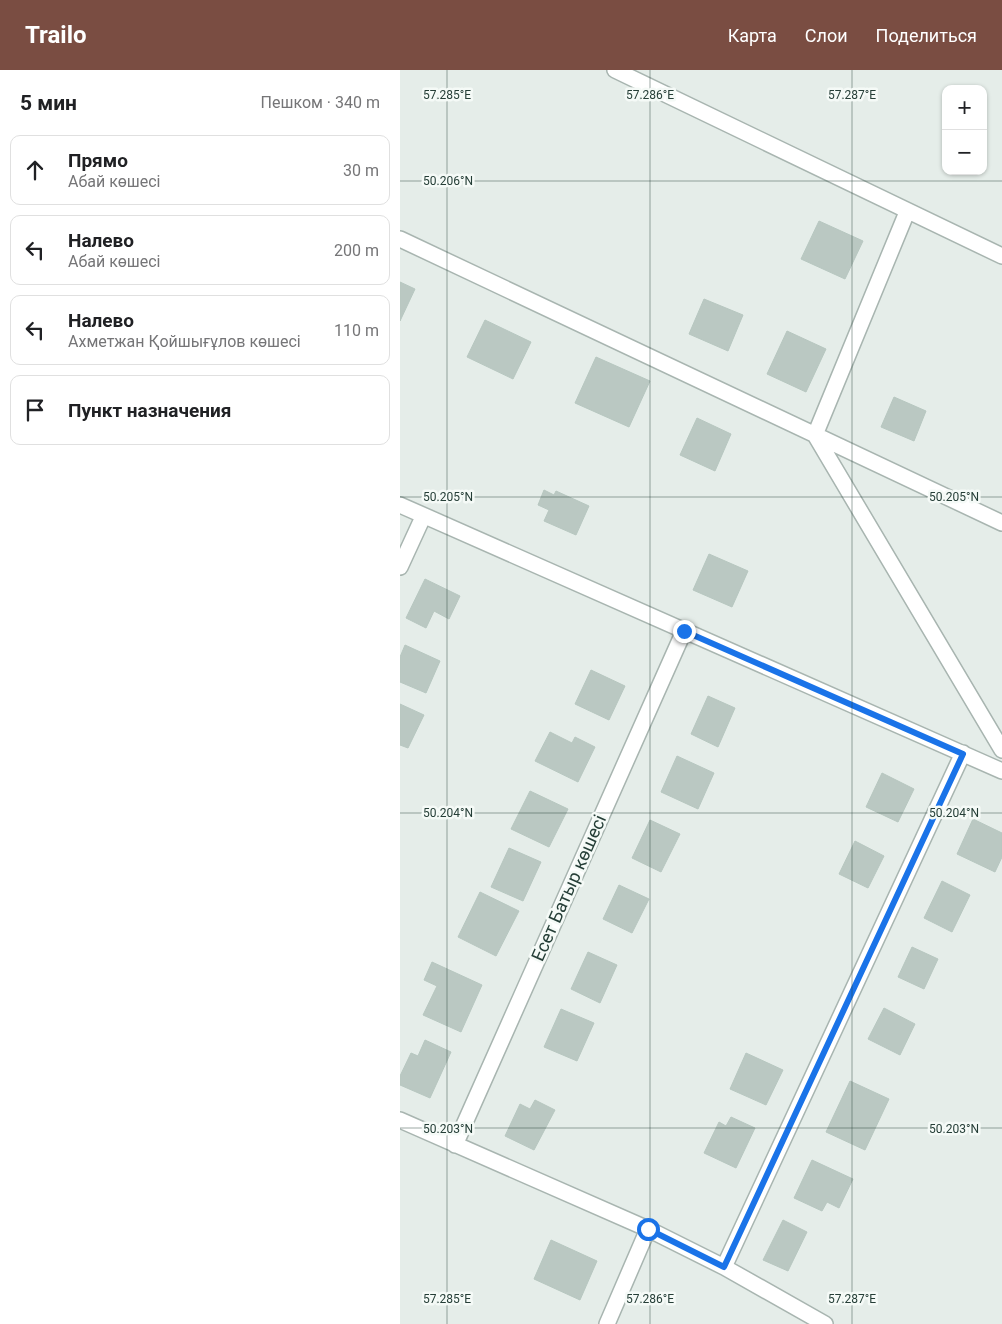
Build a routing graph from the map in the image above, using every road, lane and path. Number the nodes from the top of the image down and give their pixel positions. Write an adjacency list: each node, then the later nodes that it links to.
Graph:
1 (615, 70): 2 (street)
2 (908, 212): 4 (street); 5 (street)
3 (400, 239): 5 (street)
4 (1002, 256)
5 (815, 435): 8 (street); 11 (street)
6 (400, 505): 7 (street)
7 (424, 517): 9 (street); 10 (street)
8 (1002, 523)
9 (400, 567)
10 (684, 631): 12 (street); 15 (street, Есет Батыр көшесі)
11 (1002, 750)
12 (963, 754): 13 (street); 17 (street)
13 (1002, 771)
14 (400, 1120): 15 (street)
15 (455, 1145): 16 (street)
16 (648, 1229): 17 (street); 18 (street)
17 (724, 1267): 19 (street)
18 (607, 1324)
19 (825, 1324)

